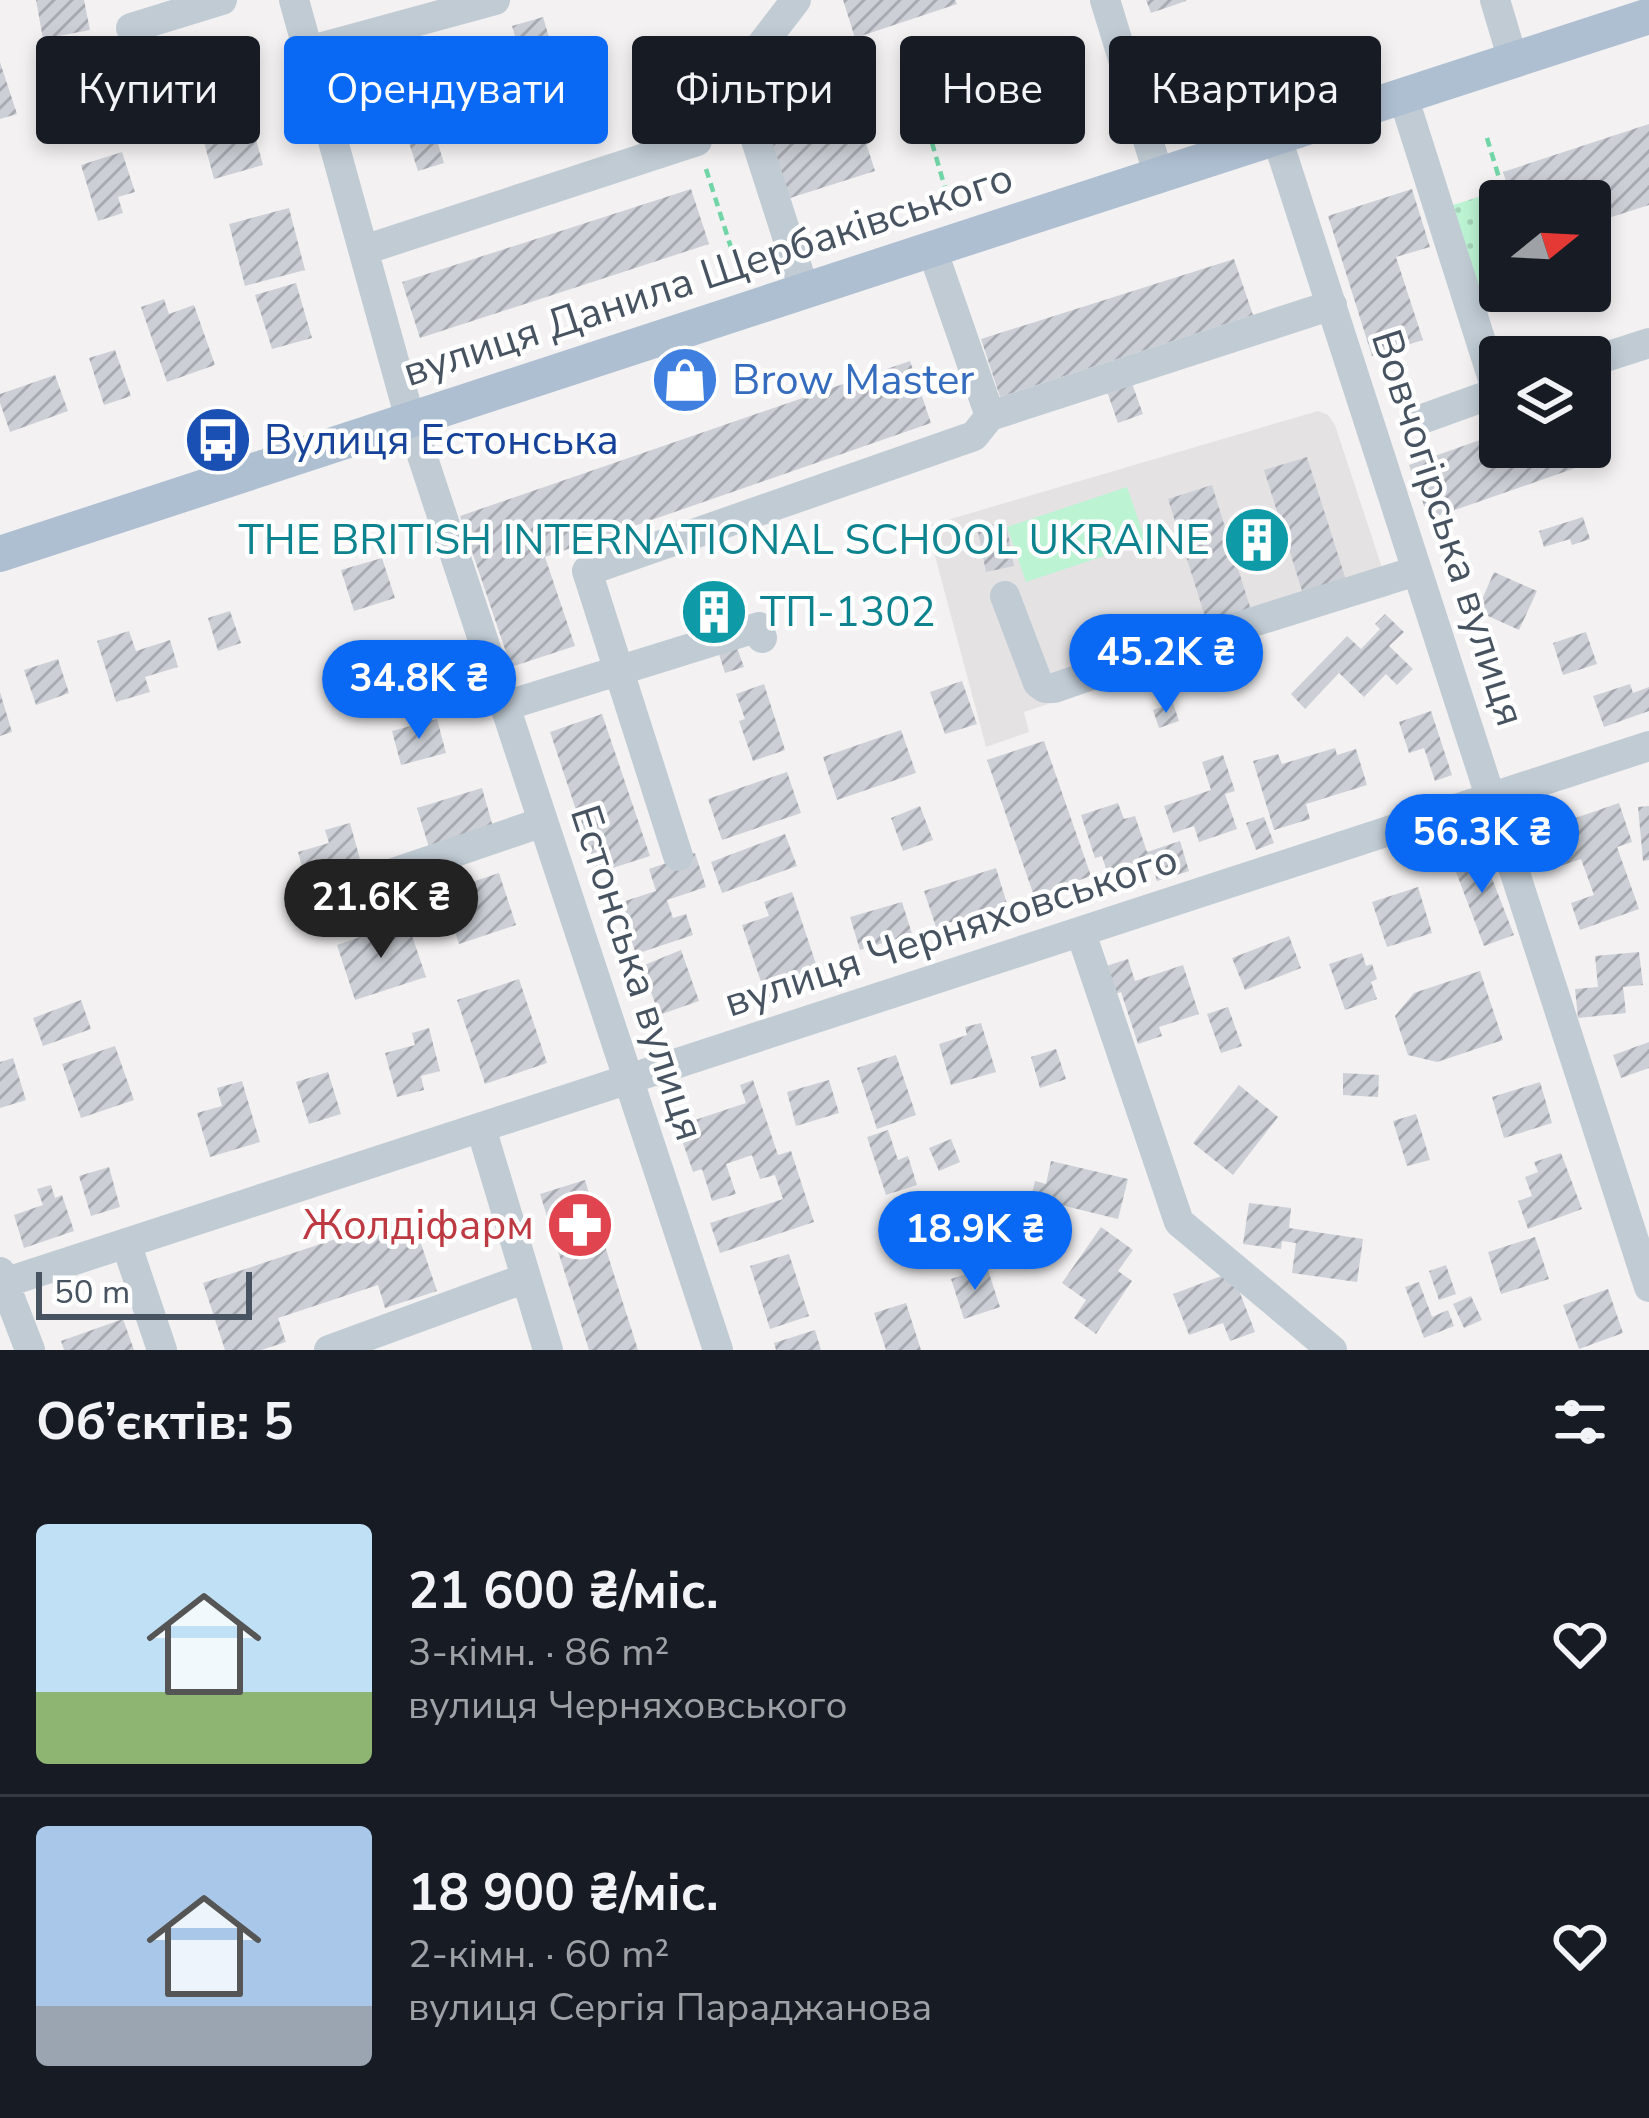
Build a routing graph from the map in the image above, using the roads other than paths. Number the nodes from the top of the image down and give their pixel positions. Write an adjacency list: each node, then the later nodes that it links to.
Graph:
1 (222, 0): 8 (street)
2 (294, 0): 9 (street, Естонська вулиця)
3 (495, 0): 10 (street)
4 (796, 0): 21 (street)
5 (1106, 0): 18 (street)
6 (1495, 0): 11 (street)
7 (1649, 16): 11 (main road, вулиця Данила Щербаківського)
8 (131, 28)
9 (304, 36)
10 (363, 36)
11 (1514, 60): 12 (main road, вулиця Данила Щербаківського)
12 (1402, 96): 13 (main road, вулиця Данила Щербаківського); 23 (street)
13 (1381, 103)
14 (334, 144): 20 (street, Естонська вулиця)
15 (688, 144): 20 (street)
16 (1258, 144): 18 (main road, вулиця Данила Щербаківського)
17 (1279, 144): 22 (street, Вовчогірська вулиця)
18 (1159, 176): 19 (main road, вулиця Данила Щербаківського)
19 (932, 249): 21 (main road, вулиця Данила Щербаківського); 27 (street)
20 (364, 250): 29 (street, Естонська вулиця)
21 (804, 289): 29 (main road, вулиця Данила Щербаківського)
22 (1331, 305): 27 (street); 31 (street, Вовчогірська вулиця)
23 (1481, 336)
24 (1649, 344): 25 (street)
25 (1611, 356)
26 (1479, 399): 28 (street)
27 (990, 416): 34 (street)
28 (1425, 418)
29 (410, 419): 30 (main road, вулиця Данила Щербаківського); 35 (street, Естонська вулиця)
30 (0, 554)
31 (1416, 571): 32 (street); 37 (street, Вовчогірська вулиця)
32 (1005, 596)
33 (762, 638): 34 (street)
34 (619, 670): 35 (street); 39 (street)
35 (505, 706): 38 (street, Естонська вулиця)
36 (1649, 746): 37 (street, вулиця Черняховського)
37 (1490, 797): 41 (street, вулиця Черняховського); 47 (street, Вовчогірська вулиця)
38 (543, 822): 40 (street); 42 (street, Естонська вулиця)
39 (678, 856)
40 (370, 881)
41 (1081, 933): 42 (street, вулиця Черняховського); 53 (street)
42 (628, 1080): 43 (street, вулиця Черняховського); 52 (street, Естонська вулиця)
43 (482, 1128): 44 (street, вулиця Черняховського); 46 (street)
44 (126, 1244): 45 (street, вулиця Черняховського); 49 (street)
45 (2, 1277): 48 (street)
46 (526, 1278): 50 (street); 51 (street)
47 (1649, 1287)
48 (30, 1350)
49 (162, 1350)
50 (329, 1350)
51 (548, 1350)
52 (718, 1350)
53 (1332, 1350)

